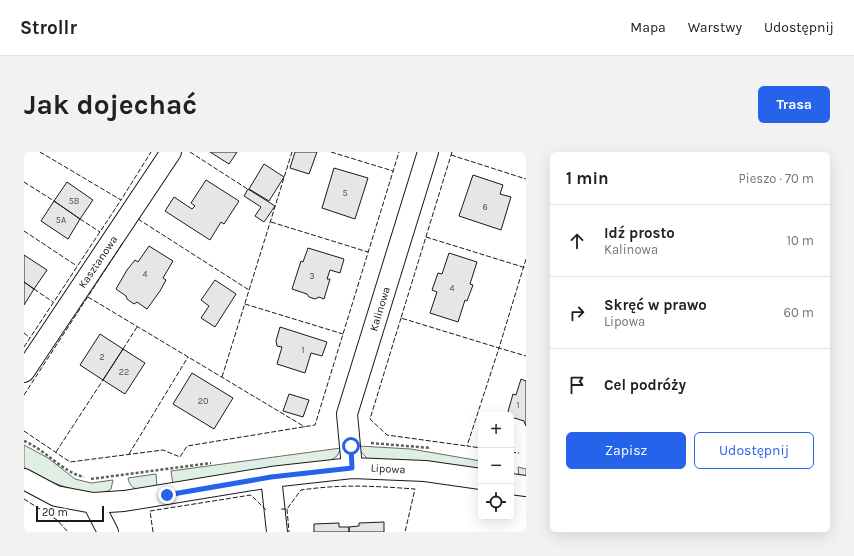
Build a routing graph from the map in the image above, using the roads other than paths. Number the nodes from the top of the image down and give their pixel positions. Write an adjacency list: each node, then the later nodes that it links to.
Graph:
1 (171, 152): 3 (street, Kasztanowa)
2 (428, 152): 4 (street, Kalinowa)
3 (24, 372)
4 (352, 468): 5 (street, Lipowa); 7 (street, Lipowa)
5 (271, 477): 10 (street, Lipowa); 12 (street)
6 (24, 479): 10 (street, Lipowa)
7 (478, 479)
8 (514, 484): 9 (street)
9 (526, 486)
10 (93, 503): 11 (street)
11 (108, 532)
12 (277, 532)

